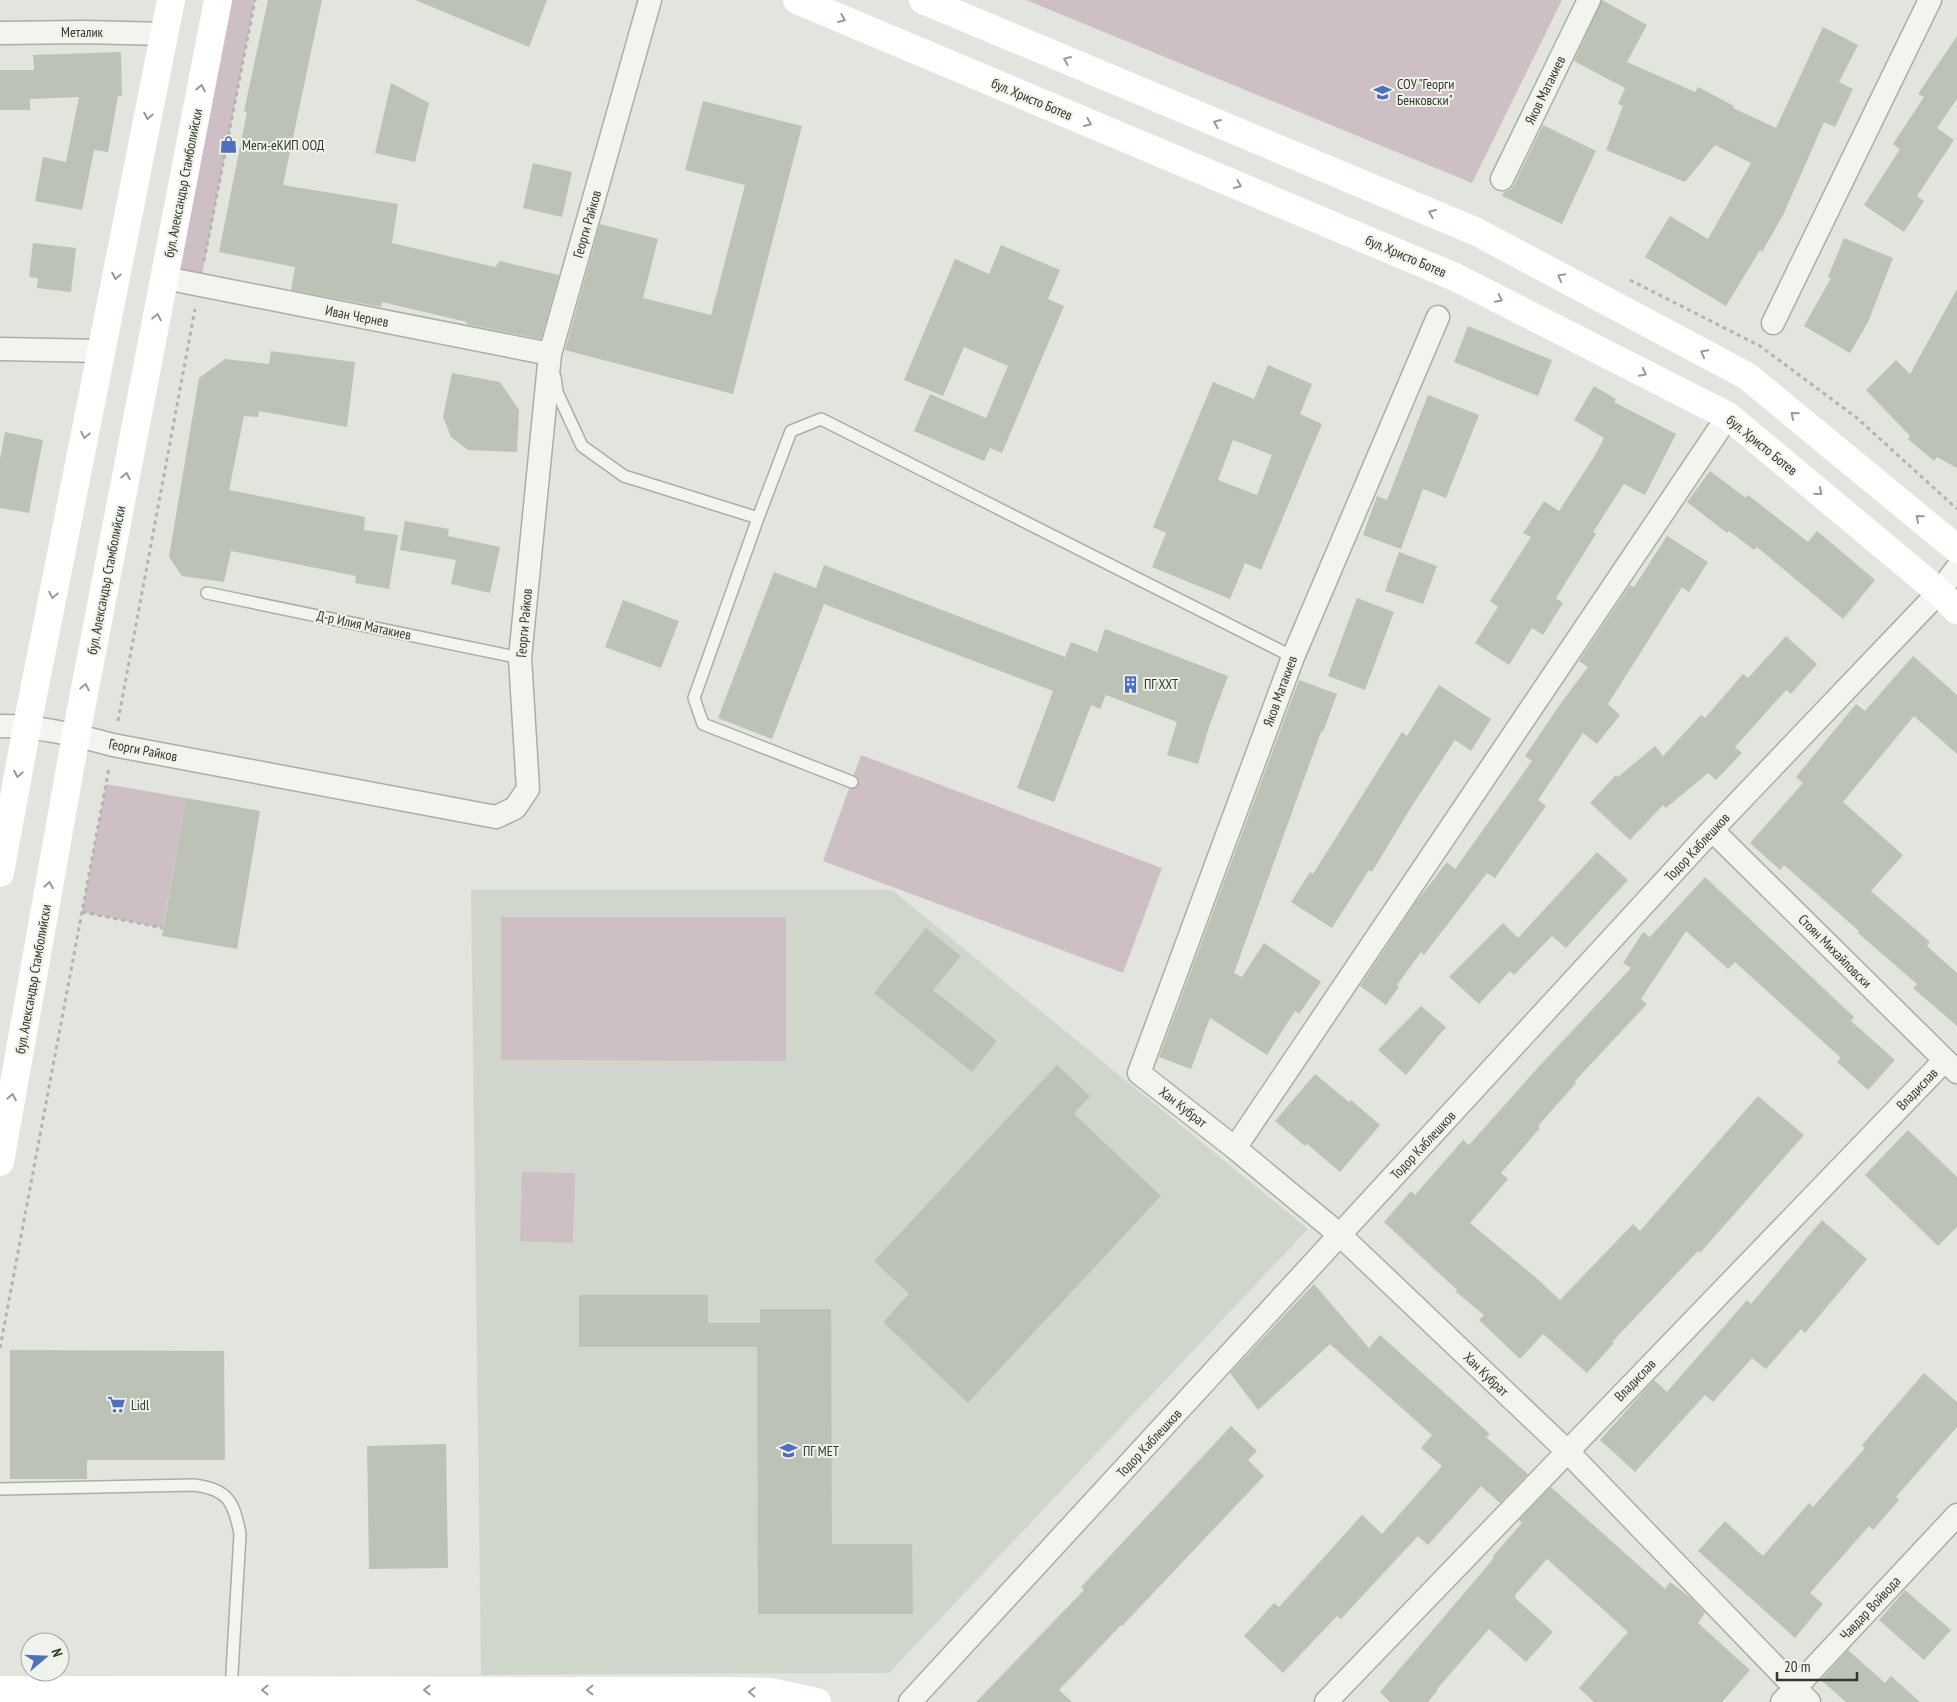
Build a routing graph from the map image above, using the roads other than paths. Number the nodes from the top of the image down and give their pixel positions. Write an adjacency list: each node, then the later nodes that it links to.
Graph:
1 (171, 0): 9 (street)
2 (218, 0): 11 (street, бул. Александър Стамболийски, one-way to 2)
3 (650, 0): 16 (street, Георги Райков)
4 (797, 0): 17 (street, бул. Христо Ботев, one-way to 17)
5 (923, 0): 19 (street, one-way to 5)
6 (1588, 0): 10 (street, Яков Матакиев)
7 (1930, 0): 13 (street)
8 (0, 33): 9 (street, Металик)
9 (164, 34): 15 (street, one-way to 15)
10 (1502, 179)
11 (165, 278): 16 (street, Иван Чернев); 27 (street, бул. Александър Стамболийски, one-way to 11)
12 (1438, 317): 23 (street, Яков Матакиев)
13 (1773, 323)
14 (10, 350): 15 (street)
15 (101, 351): 26 (street, one-way to 26)
16 (550, 354): 18 (lane); 24 (street, Георги Райков)
17 (1728, 416): 22 (street, бул. Христо Ботев, one-way to 22); 33 (street)
18 (758, 518): 23 (lane); 28 (lane)
19 (1957, 549)
20 (1957, 568): 22 (street, Тодор Каблешков)
21 (207, 593): 24 (lane, Д-р Илия Матакиев)
22 (1948, 601): 29 (street, Тодор Каблешков)
23 (1293, 657): 32 (street, Яков Матакиев)
24 (520, 658): 27 (street, Георги Райков)
25 (0, 726): 26 (street, Георги Райков)
26 (27, 726): 27 (street, Георги Райков); 30 (street, one-way to 30)
27 (76, 735): 34 (street, бул. Александър Стамболийски, one-way to 27)
28 (852, 782)
29 (1712, 830): 31 (street, Стоян Михайловски); 35 (street, Тодор Каблешков)
30 (0, 873)
31 (1951, 1066): 36 (street, Владислав)
32 (1139, 1072): 33 (street, Хан Кубрат)
33 (1235, 1148): 35 (street, Хан Кубрат)
34 (0, 1162)
35 (1340, 1235): 36 (street, Хан Кубрат); 43 (street, Тодор Каблешков)
36 (1567, 1450): 41 (street, Хан Кубрат); 44 (street, Владислав)
37 (0, 1489): 40 (lane)
38 (1957, 1515): 41 (street, Чавдар Войвода)
39 (0, 1690): 40 (street)
40 (231, 1690): 42 (street, one-way to 40)
41 (1795, 1698)
42 (818, 1702)
43 (910, 1702)
44 (1326, 1702)

